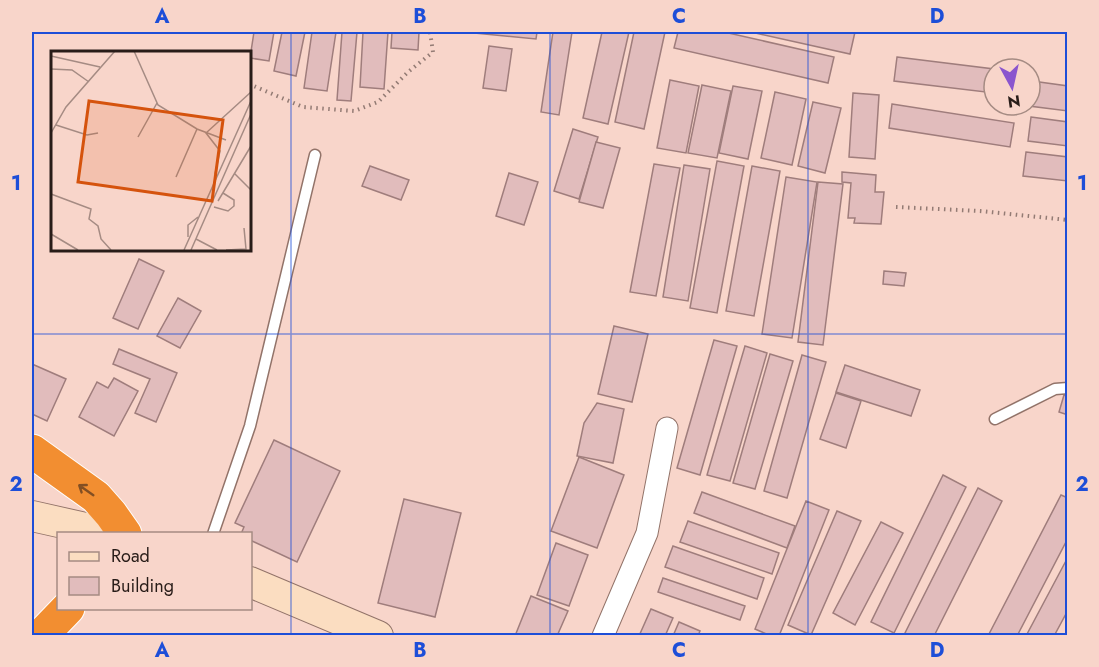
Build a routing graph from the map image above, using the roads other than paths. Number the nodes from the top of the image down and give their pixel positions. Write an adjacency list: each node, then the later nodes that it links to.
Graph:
1 (315, 155): 9 (lane)
2 (1068, 388): 3 (lane)
3 (995, 419)
4 (667, 428): 14 (street)
5 (32, 451): 8 (highway, one-way to 5)
6 (32, 516): 7 (main road)
7 (103, 532)
8 (124, 532)
9 (214, 532)
10 (252, 583): 13 (main road)
11 (67, 610): 12 (highway)
12 (41, 636)
13 (378, 636)
14 (603, 636)

